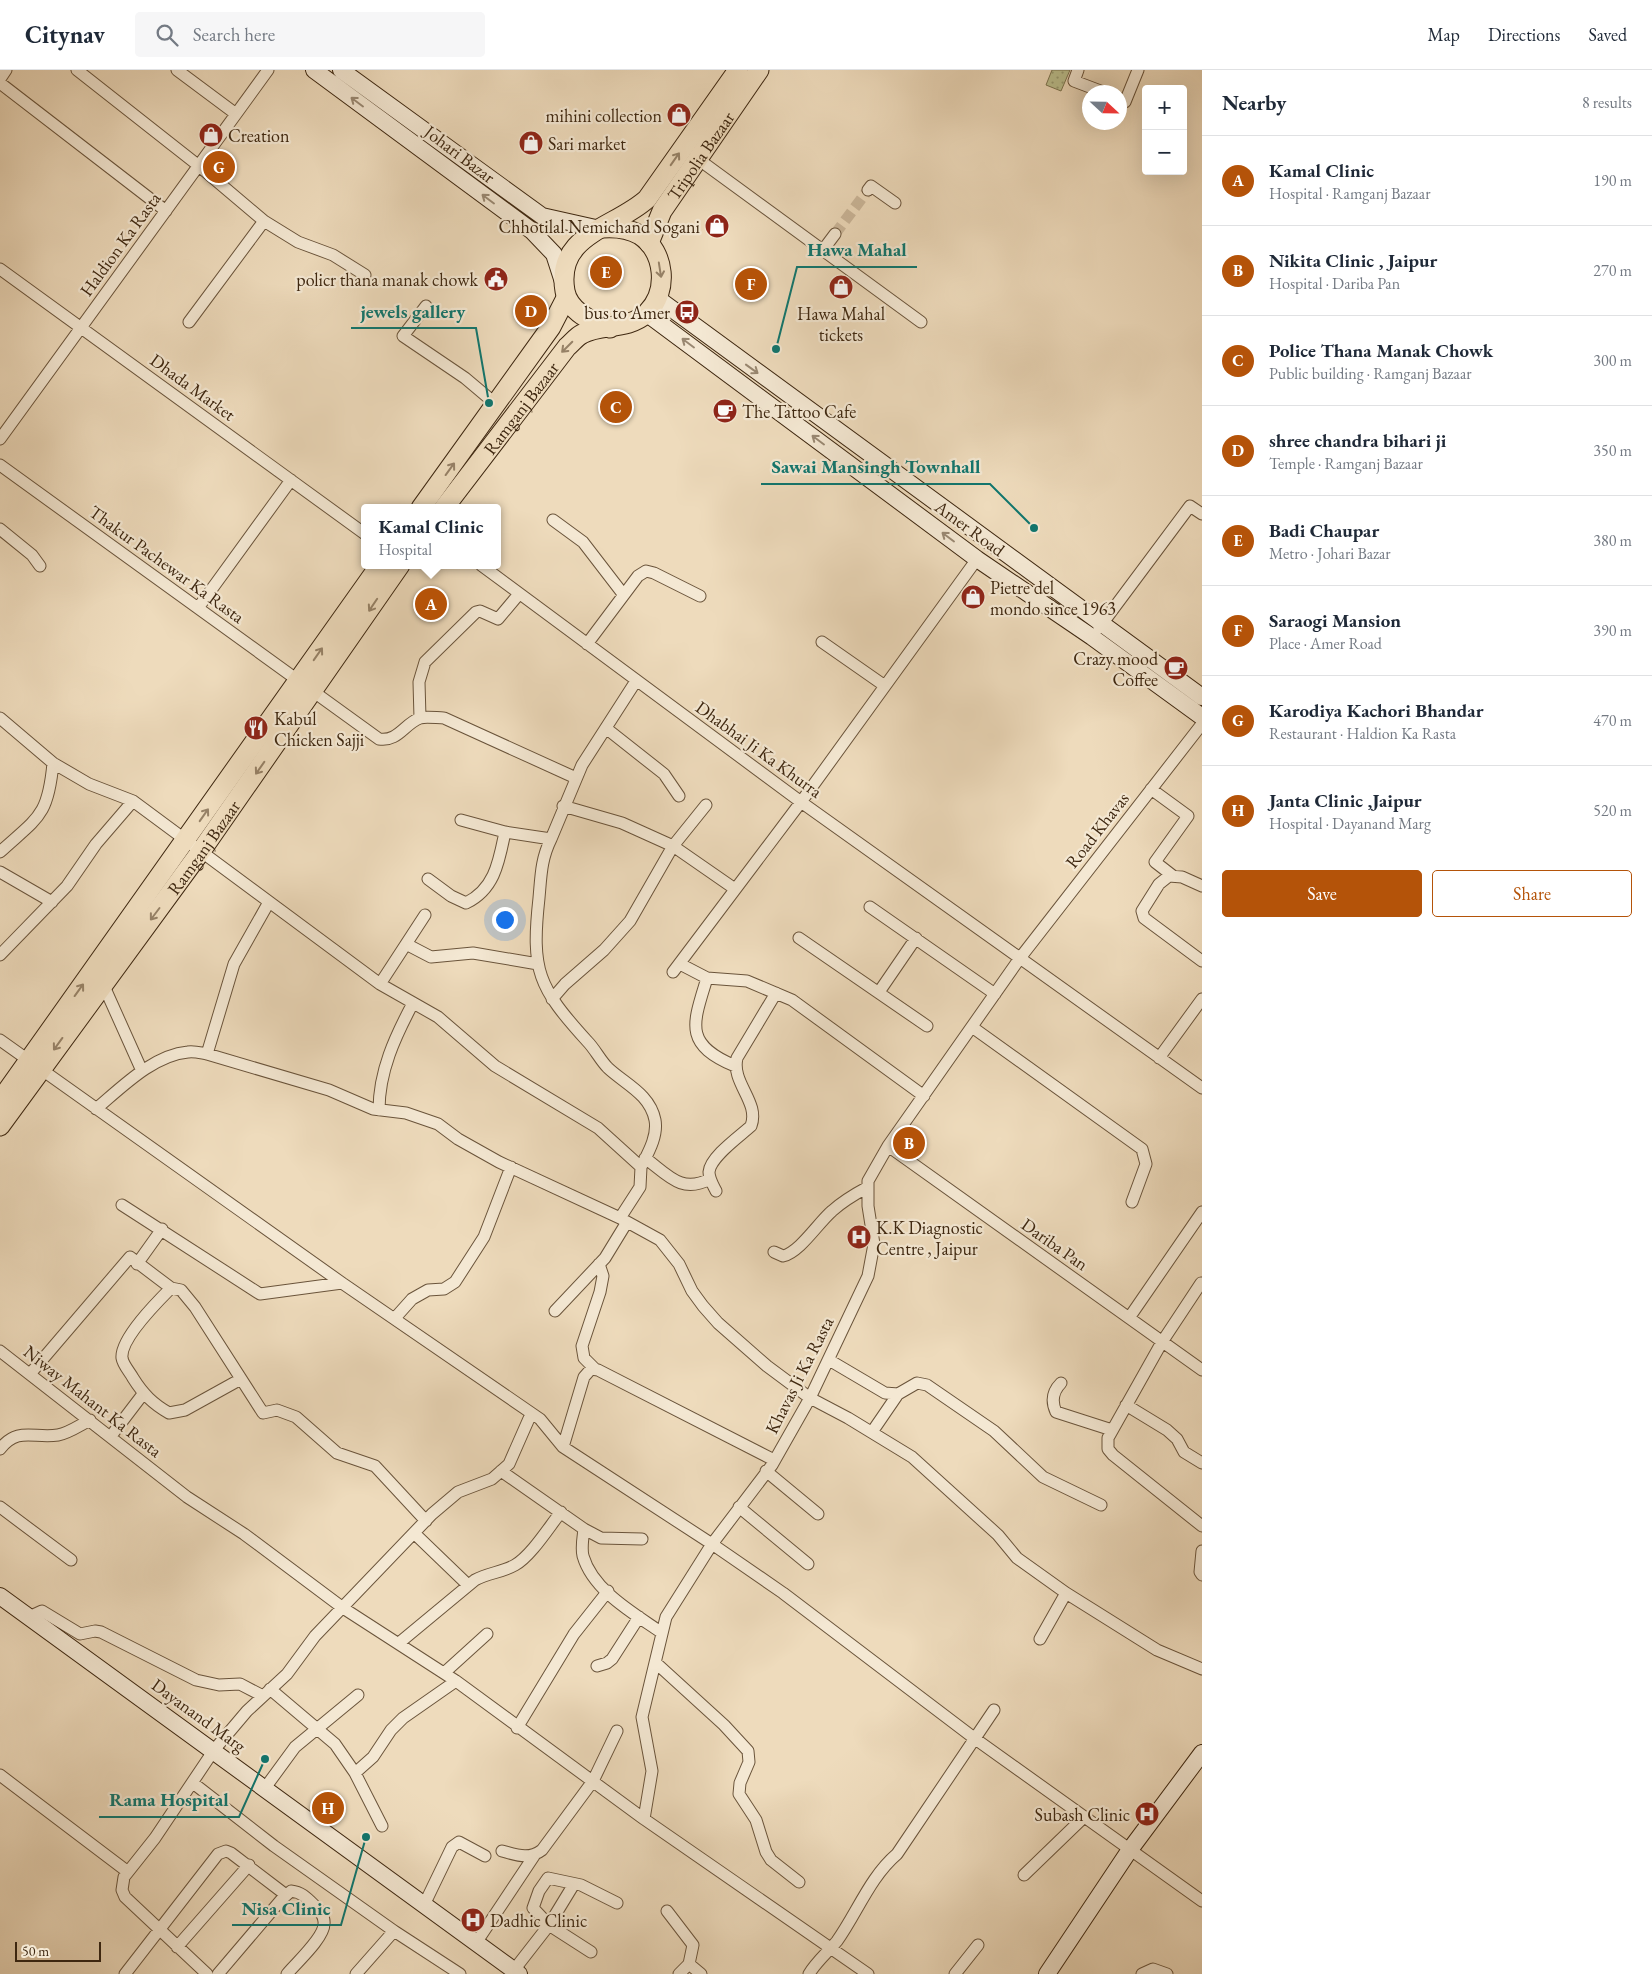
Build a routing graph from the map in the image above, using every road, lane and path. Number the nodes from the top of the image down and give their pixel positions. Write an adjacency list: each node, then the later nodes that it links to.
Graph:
1 (6, 70): 11 (street)
2 (77, 70): 17 (street)
3 (177, 70): 15 (street)
4 (268, 70): 15 (street, Haldion Ka Rasta)
5 (314, 70): 28 (street, Johari Bazar, one-way to 5)
6 (341, 70): 22 (street, Johari Bazar)
7 (738, 70): 22 (main road, Tripolia Bazaar, one-way to 7)
8 (759, 70): 16 (main road, Tripolia Bazaar)
9 (1078, 70): 13 (street)
10 (1138, 70): 14 (street)
11 (0, 79)
12 (0, 83): 20 (street)
13 (1086, 85)
14 (1127, 97)
15 (236, 114): 17 (street, Haldion Ka Rasta)
16 (698, 158): 24 (main road, Tripolia Bazaar); 25 (street)
17 (199, 166): 20 (street, Haldion Ka Rasta); 21 (street)
18 (868, 190): 19 (street)
19 (895, 203)
20 (166, 211): 33 (street, Haldion Ka Rasta)
21 (264, 221): 27 (street); 31 (street)
22 (601, 229): 24 (main road); 28 (main road)
23 (835, 234): 25 (street)
24 (649, 243): 30 (main road, one-way to 30)
25 (824, 250): 32 (street)
26 (0, 269): 33 (street, Dhada Market)
27 (365, 275)
28 (565, 292): 34 (main road); 35 (main road, Ramganj Bazaar)
29 (426, 306): 35 (street)
30 (652, 306): 34 (main road); 45 (street, Amer Road, one-way to 30); 54 (street, Amer Road, one-way to 54)
31 (189, 322)
32 (921, 322)
33 (81, 328): 36 (street, Haldion Ka Rasta); 38 (street, Dhada Market)
34 (610, 328): 40 (main road, Ramganj Bazaar, one-way to 40)
35 (497, 405): 39 (main road, Ramganj Bazaar, one-way to 35)
36 (0, 439)
37 (0, 465): 53 (street, Thakur Pachewar Ka Rasta)
38 (291, 480): 44 (street, Dhada Market); 53 (street)
39 (424, 504)
40 (447, 504)
41 (1202, 514): 54 (street)
42 (553, 520): 51 (street)
43 (0, 529): 46 (street)
44 (361, 531)
45 (977, 559): 55 (street, Amer Road); 60 (street)
46 (40, 566)
47 (378, 569): 59 (main road, Ramganj Bazaar, one-way to 47)
48 (397, 569): 59 (main road, Ramganj Bazaar, one-way to 59)
49 (486, 569): 50 (street, Dhabhai Ji Ka Khurra)
50 (519, 594): 57 (street, Dhabhai Ji Ka Khurra); 64 (street)
51 (623, 594): 52 (street); 57 (street)
52 (700, 596)
53 (198, 608): 59 (street, Thakur Pachewar Ka Rasta)
54 (1103, 624): 55 (street); 61 (street, Amer Road)
55 (1092, 638): 62 (street, Amer Road)
56 (822, 642): 60 (street)
57 (587, 644): 58 (street, Dhabhai Ji Ka Khurra)
58 (636, 681): 66 (street); 72 (street, Dhabhai Ji Ka Khurra)
59 (307, 686): 64 (street, Thakur Pachewar Ka Rasta); 78 (main road, Ramganj Bazaar)
60 (885, 686): 72 (street)
61 (1202, 697)
62 (1202, 717)
63 (0, 718): 67 (street)
64 (420, 718): 68 (street)
65 (1202, 724): 69 (street, Road Khavas)
66 (607, 729): 68 (street); 70 (street)
67 (53, 763): 71 (street); 80 (street)
68 (576, 778): 74 (street)
69 (1151, 789): 82 (street); 94 (street, Road Khavas)
70 (679, 796)
71 (133, 802): 78 (street); 86 (street)
72 (801, 802): 85 (street); 94 (street, Dhabhai Ji Ka Khurra)
73 (706, 805): 79 (street)
74 (563, 806): 77 (street); 79 (street)
75 (461, 820): 76 (street)
76 (505, 832): 77 (street); 83 (street)
77 (551, 839): 96 (street)
78 (194, 846): 87 (street); 98 (main road, Ramganj Bazaar, one-way to 98); 111 (main road, Ramganj Bazaar, one-way to 78)
79 (673, 846): 85 (street); 103 (street)
80 (0, 852)
81 (0, 872): 86 (street)
82 (1173, 876): 84 (street); 95 (street)
83 (428, 880)
84 (1202, 886)
85 (736, 890): 97 (street)
86 (52, 902): 93 (street)
87 (269, 902): 99 (street); 109 (street)
88 (870, 907): 91 (street)
89 (425, 915): 92 (street)
90 (799, 938): 100 (street)
91 (916, 938): 100 (street); 102 (street)
92 (406, 944): 96 (street); 99 (street)
93 (0, 956)
94 (1020, 958): 102 (street, Khavas Ji Ka Rasta); 110 (street, Dhabhai Ji Ka Khurra)
95 (1202, 961)
96 (538, 964): 103 (street)
97 (707, 978): 101 (street); 112 (street)
98 (103, 984): 111 (main road, Ramganj Bazaar, one-way to 111); 113 (street)
99 (380, 984): 105 (street)
100 (879, 992): 106 (street)
101 (776, 993): 112 (street); 115 (street)
102 (994, 994): 107 (street, Khavas Ji Ka Rasta)
103 (552, 999): 121 (street)
104 (1202, 999): 110 (street)
105 (413, 1003): 118 (street); 121 (street)
106 (927, 1026)
107 (972, 1027): 115 (street, Khavas Ji Ka Rasta); 126 (street)
108 (0, 1040): 111 (street)
109 (207, 1054): 113 (street); 118 (street)
110 (1159, 1058): 114 (street, Dhabhai Ji Ka Khurra)
111 (34, 1064): 116 (main road, Ramganj Bazaar); 117 (street); 119 (main road, Ramganj Bazaar)
112 (735, 1066): 123 (street)
113 (142, 1071): 117 (street)
114 (1202, 1088)
115 (924, 1096): 120 (street, Khavas Ji Ka Rasta)
116 (0, 1101)
117 (96, 1109): 134 (street)
118 (379, 1110): 122 (street)
119 (0, 1126)
120 (888, 1146): 124 (street, Khavas Ji Ka Rasta); 139 (street, Dariba Pan)
121 (643, 1162): 123 (street); 129 (street)
122 (511, 1167): 129 (street); 138 (street)
123 (710, 1179): 125 (street)
124 (868, 1187): 131 (street); 142 (street, Khavas Ji Ka Rasta)
125 (716, 1191)
126 (1132, 1202)
127 (122, 1204): 130 (street)
128 (1202, 1212): 139 (street)
129 (624, 1220): 133 (street); 150 (street)
130 (162, 1229): 132 (street); 134 (street)
131 (774, 1252)
132 (137, 1264): 136 (street); 145 (street)
133 (599, 1264): 137 (street); 143 (street)
134 (342, 1283): 138 (street)
135 (1202, 1283): 140 (street)
136 (171, 1288): 146 (street); 148 (street)
137 (555, 1311)
138 (395, 1318): 152 (street)
139 (1129, 1318): 140 (street, Dariba Pan)
140 (1162, 1342): 144 (street, Dariba Pan); 151 (street)
141 (0, 1350): 145 (street, Niway Mahant Ka Rasta)
142 (829, 1360): 149 (street); 150 (street, Khavas Ji Ka Rasta)
143 (595, 1369): 157 (street); 159 (street)
144 (1202, 1370)
145 (30, 1374): 153 (street, Niway Mahant Ka Rasta)
146 (241, 1379): 148 (street); 168 (street)
147 (1061, 1382): 154 (street)
148 (144, 1394): 156 (street)
149 (898, 1394): 155 (street); 163 (street)
150 (810, 1398): 155 (street); 159 (street, Khavas Ji Ka Rasta)
151 (1126, 1404): 154 (street); 160 (street)
152 (531, 1414): 157 (street); 161 (street)
153 (90, 1420): 156 (street, Niway Mahant Ka Rasta); 158 (street)
154 (1112, 1430): 169 (street)
155 (872, 1432): 180 (street)
156 (111, 1436): 182 (street, Niway Mahant Ka Rasta)
157 (562, 1447): 173 (street)
158 (0, 1449)
159 (774, 1460): 162 (street, Khavas Ji Ka Rasta)
160 (1202, 1463)
161 (501, 1471): 166 (street); 168 (street)
162 (766, 1471): 165 (street, Khavas Ji Ka Rasta); 167 (street)
163 (1101, 1505)
164 (0, 1507): 175 (street)
165 (739, 1507): 173 (street, Khavas Ji Ka Rasta); 176 (street)
166 (561, 1512): 170 (street); 178 (street)
167 (818, 1514)
168 (426, 1521): 171 (street)
169 (1202, 1526)
170 (584, 1529): 172 (street); 179 (street)
171 (414, 1533): 178 (street); 182 (street)
172 (642, 1539)
173 (712, 1544): 186 (street, Khavas Ji Ka Rasta); 200 (street)
174 (1202, 1551): 177 (street)
175 (72, 1560)
176 (808, 1564)
177 (1202, 1575)
178 (468, 1585): 188 (street)
179 (608, 1592): 184 (street); 198 (street)
180 (1066, 1593): 187 (street); 191 (street)
181 (0, 1596): 183 (street, Dayanand Marg)
182 (343, 1608): 188 (street, Niway Mahant Ka Rasta); 194 (street)
183 (29, 1617): 194 (street); 201 (street, Dayanand Marg)
184 (639, 1617): 186 (street); 190 (street)
185 (487, 1634): 192 (street)
186 (662, 1634): 189 (street, Khavas Ji Ka Rasta)
187 (1040, 1639)
188 (399, 1643): 192 (street, Niway Mahant Ka Rasta)
189 (656, 1662): 209 (street, Khavas Ji Ka Rasta); 218 (street)
190 (597, 1666)
191 (1202, 1669)
192 (444, 1673): 193 (street, Niway Mahant Ka Rasta)
193 (456, 1681): 198 (street, Niway Mahant Ka Rasta); 203 (street)
194 (266, 1692): 197 (street); 201 (street)
195 (358, 1695): 197 (street)
196 (994, 1710): 200 (street)
197 (316, 1728): 203 (street); 207 (street)
198 (517, 1728): 205 (street, Niway Mahant Ka Rasta)
199 (617, 1731): 205 (street)
200 (974, 1738): 208 (street); 231 (street)
201 (214, 1750): 206 (street); 207 (street, Dayanand Marg)
202 (1202, 1753): 212 (street)
203 (355, 1773): 210 (street)
204 (0, 1775): 216 (street)
205 (593, 1781): 209 (street, Niway Mahant Ka Rasta); 214 (street)
206 (193, 1783): 216 (street); 227 (street)
207 (265, 1788): 223 (street, Dayanand Marg)
208 (1083, 1818): 212 (street); 217 (street)
209 (644, 1819): 231 (street, Niway Mahant Ka Rasta)
210 (382, 1826)
211 (502, 1851): 214 (street)
212 (1129, 1851): 221 (street); 246 (street)
213 (485, 1856): 223 (street)
214 (534, 1856): 228 (street)
215 (249, 1865): 220 (street); 226 (street); 230 (street)
216 (128, 1872): 226 (street)
217 (1024, 1875)
218 (799, 1882)
219 (574, 1884): 222 (street); 225 (street); 225 (street)
220 (286, 1895): 237 (street); 238 (street)
221 (1202, 1902)
222 (616, 1903)
223 (424, 1905): 228 (street, Dayanand Marg)
224 (667, 1911): 233 (street)
225 (549, 1924): 232 (street); 234 (street)
226 (159, 1929): 230 (street); 235 (street)
227 (394, 1931): 239 (street); 240 (street)
228 (476, 1943): 234 (street, Dayanand Marg)
229 (978, 1944): 245 (street)
230 (177, 1947): 236 (street)
231 (830, 1948): 243 (street); 244 (street, Niway Mahant Ka Rasta)
232 (591, 1952)
233 (689, 1964): 241 (street); 242 (street)
234 (516, 1972)
235 (125, 1974)
236 (207, 1974)
237 (218, 1974)
238 (287, 1974)
239 (356, 1974)
240 (460, 1974)
241 (678, 1974)
242 (701, 1974)
243 (809, 1974)
244 (868, 1974)
245 (955, 1974)
246 (1046, 1974)
247 (1142, 1974): 248 (street)
248 (1167, 1974)

